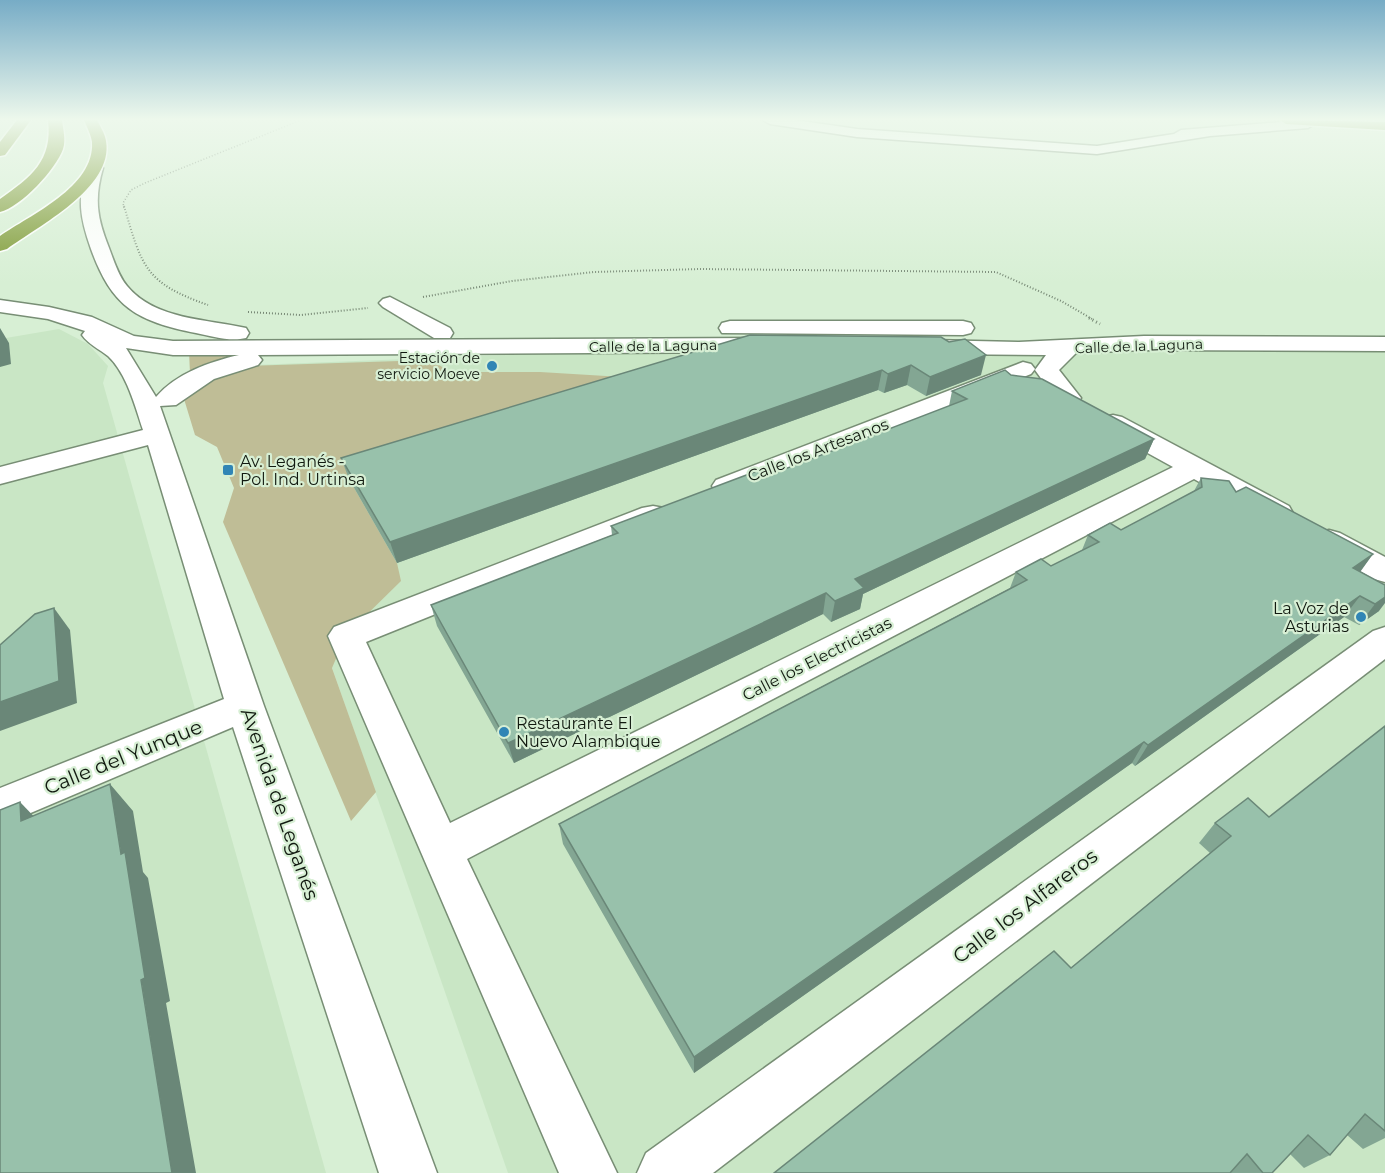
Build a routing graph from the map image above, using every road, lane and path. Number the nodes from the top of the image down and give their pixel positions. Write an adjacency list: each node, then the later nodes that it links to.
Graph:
1 (36, 175): 6 (highway)
2 (89, 175): 7 (highway)
3 (93, 175): 18 (street)
4 (165, 175): 5 (path)
5 (145, 183): 12 (path)
6 (0, 207)
7 (0, 245)
8 (0, 291): 11 (street)
9 (390, 303): 13 (path); 15 (path); 17 (street)
10 (0, 306): 14 (street)
11 (90, 307): 18 (street); 20 (street)
12 (218, 307)
13 (239, 311)
14 (49, 313): 20 (street); 25 (street, Avenida de Leganés)
15 (1107, 330): 16 (street, Calle de la Laguna); 17 (street, Calle de la Laguna); 23 (street)
16 (1385, 330)
17 (442, 333): 18 (street, Calle de la Laguna)
18 (321, 336)
19 (1385, 344): 21 (street, Calle de la Laguna)
20 (173, 348): 22 (street); 25 (street)
21 (1068, 348): 23 (street, Calle de la Laguna); 24 (street)
22 (385, 350): 23 (street, Calle de la Laguna); 25 (street)
23 (1021, 359): 24 (street); 32 (street, Calle los Artesanos)
24 (1068, 398): 26 (street)
25 (162, 417): 27 (street); 30 (street, Avenida de Leganés)
26 (1195, 467): 28 (street); 32 (street, Calle los Electricistas)
27 (0, 476)
28 (1385, 571)
29 (1385, 640): 35 (street, Calle los Alfareros)
30 (245, 706): 31 (street, Calle del Yunque); 33 (street, Avenida de Leganés)
31 (0, 807)
32 (440, 850): 34 (street)
33 (408, 1173)
34 (588, 1173)
35 (666, 1173)

